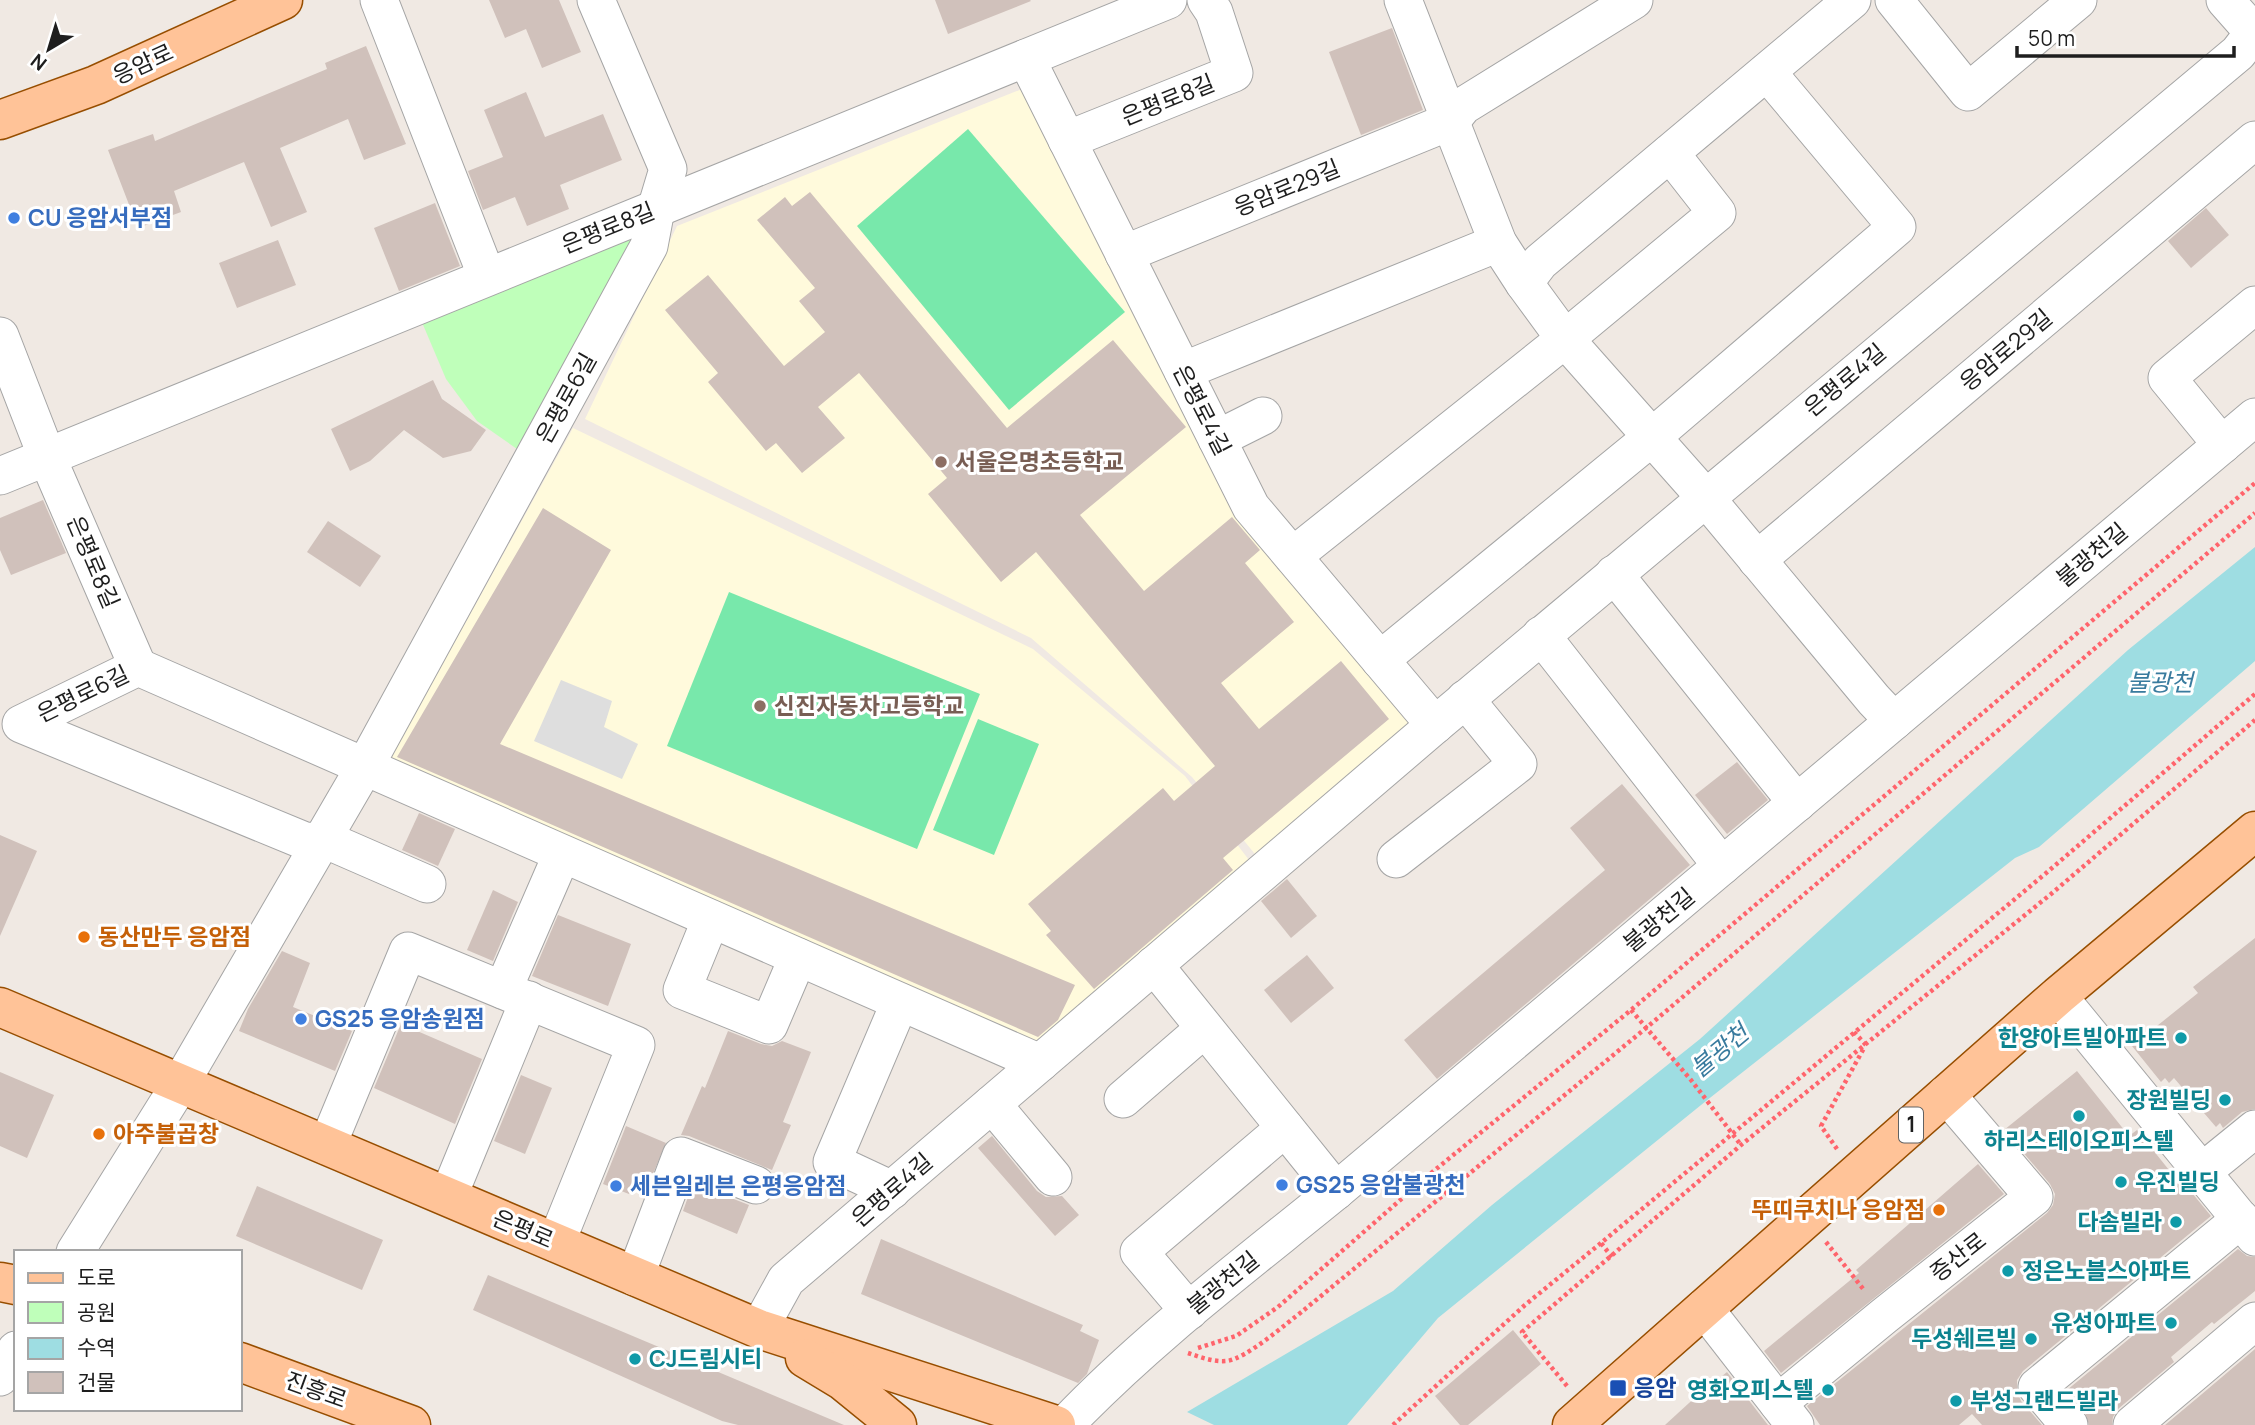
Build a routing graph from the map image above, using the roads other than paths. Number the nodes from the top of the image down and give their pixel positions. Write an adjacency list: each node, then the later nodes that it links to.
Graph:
1 (283, 0): 15 (main road, 응암로)
2 (379, 0): 23 (street)
3 (596, 0): 20 (street, 은평로6길)
4 (1168, 0): 13 (street, 은평로8길)
5 (1206, 0): 17 (street, 은평로8길)
6 (1403, 0): 16 (street)
7 (1634, 0): 16 (street, 응암로29길)
8 (1894, 0): 9 (street)
9 (2078, 0)
10 (2225, 0): 12 (street)
11 (1845, 2): 14 (street)
12 (2255, 33): 36 (street, 은평로4길)
13 (1026, 58): 17 (street, 은평로4길); 20 (street, 은평로8길)
14 (1767, 72): 19 (street); 31 (street)
15 (0, 120)
16 (1451, 121): 21 (street); 22 (street, 응암로29길)
17 (1067, 140): 22 (street, 은평로4길)
18 (2255, 140): 38 (street, 응암로29길)
19 (1670, 153): 24 (street); 27 (street)
20 (656, 209): 23 (street, 은평로8길); 46 (street, 은평로6길)
21 (1498, 243): 24 (street); 28 (street)
22 (1124, 254): 28 (street, 은평로4길)
23 (487, 277): 34 (street, 은평로8길)
24 (1524, 283): 27 (street)
25 (2255, 305): 33 (street)
26 (0, 336): 34 (street)
27 (1565, 339): 31 (street); 37 (street)
28 (1183, 371): 32 (street, 은평로4길)
29 (1263, 416): 32 (street)
30 (2255, 417): 33 (street, 불광천길)
31 (1652, 437): 36 (street); 41 (street)
32 (1217, 439): 37 (street, 은평로4길)
33 (2222, 445): 44 (street, 불광천길)
34 (47, 457): 35 (street, 은평로8길); 42 (street, 은평로8길)
35 (0, 476)
36 (1705, 497): 38 (street); 39 (street, 은평로4길)
37 (1293, 556): 41 (street, 은평로4길)
38 (1757, 560): 44 (street)
39 (1614, 574): 40 (street, 은평로4길); 47 (street)
40 (1541, 635): 43 (street, 은평로4길); 52 (street)
41 (1380, 660): 45 (street, 은평로4길)
42 (138, 667): 46 (street, 은평로6길); 49 (street, 은평로6길)
43 (1465, 699): 45 (street, 은평로4길); 51 (street)
44 (1894, 721): 47 (street, 불광천길)
45 (1435, 725): 56 (street, 은평로4길)
46 (364, 768): 49 (street, 은평로6길); 50 (street, 은평로6길)
47 (1797, 803): 52 (street, 불광천길)
48 (2255, 831): 58 (main road, 1)
49 (327, 843): 53 (street); 63 (street, 은평로6길)
50 (562, 854): 54 (street, 은평로6길); 57 (street)
51 (1395, 859)
52 (1723, 866): 74 (street, 불광천길)
53 (427, 884)
54 (711, 919): 55 (street); 55 (street)
55 (798, 957): 59 (street)
56 (1154, 965): 61 (street); 62 (street, 은평로4길)
57 (516, 995): 69 (street); 75 (street); 77 (street)
58 (2058, 996): 64 (main road, 1); 70 (street)
59 (901, 1002): 62 (street); 73 (street)
60 (0, 1007): 63 (main road, 은평로)
61 (1204, 1030): 65 (street); 67 (street)
62 (1040, 1063): 66 (street, 은평로4길)
63 (180, 1084): 69 (main road, 은평로); 78 (street, 은평로6길)
64 (1946, 1094): 80 (main road, 1); 87 (street, 증산로)
65 (1123, 1100)
66 (992, 1104): 71 (street); 73 (street, 은평로4길)
67 (1285, 1128): 74 (street); 81 (street)
68 (2255, 1129): 70 (street)
69 (327, 1146): 75 (main road, 은평로)
70 (2202, 1172): 76 (street)
71 (1053, 1177)
72 (756, 1185): 79 (street)
73 (892, 1190): 83 (street, 은평로4길)
74 (1336, 1191): 81 (street, 불광천길)
75 (448, 1197): 77 (main road, 은평로)
76 (2248, 1228): 93 (street)
77 (556, 1243): 79 (main road, 은평로)
78 (76, 1250)
79 (635, 1277): 83 (main road, 은평로)
80 (1704, 1308): 87 (street, 증산로); 88 (main road, 1)
81 (1189, 1311): 92 (street, 불광천길)
82 (2255, 1321): 94 (street)
83 (759, 1329): 90 (main road); 91 (main road, 은평로)
84 (14, 1353): 86 (street)
85 (242, 1363): 89 (main road, 진흥로)
86 (0, 1377)
87 (1787, 1414)
88 (1580, 1418)
89 (397, 1423)
90 (897, 1425)
91 (1056, 1425)
92 (1065, 1425)
93 (2069, 1425)
94 (2132, 1425)

